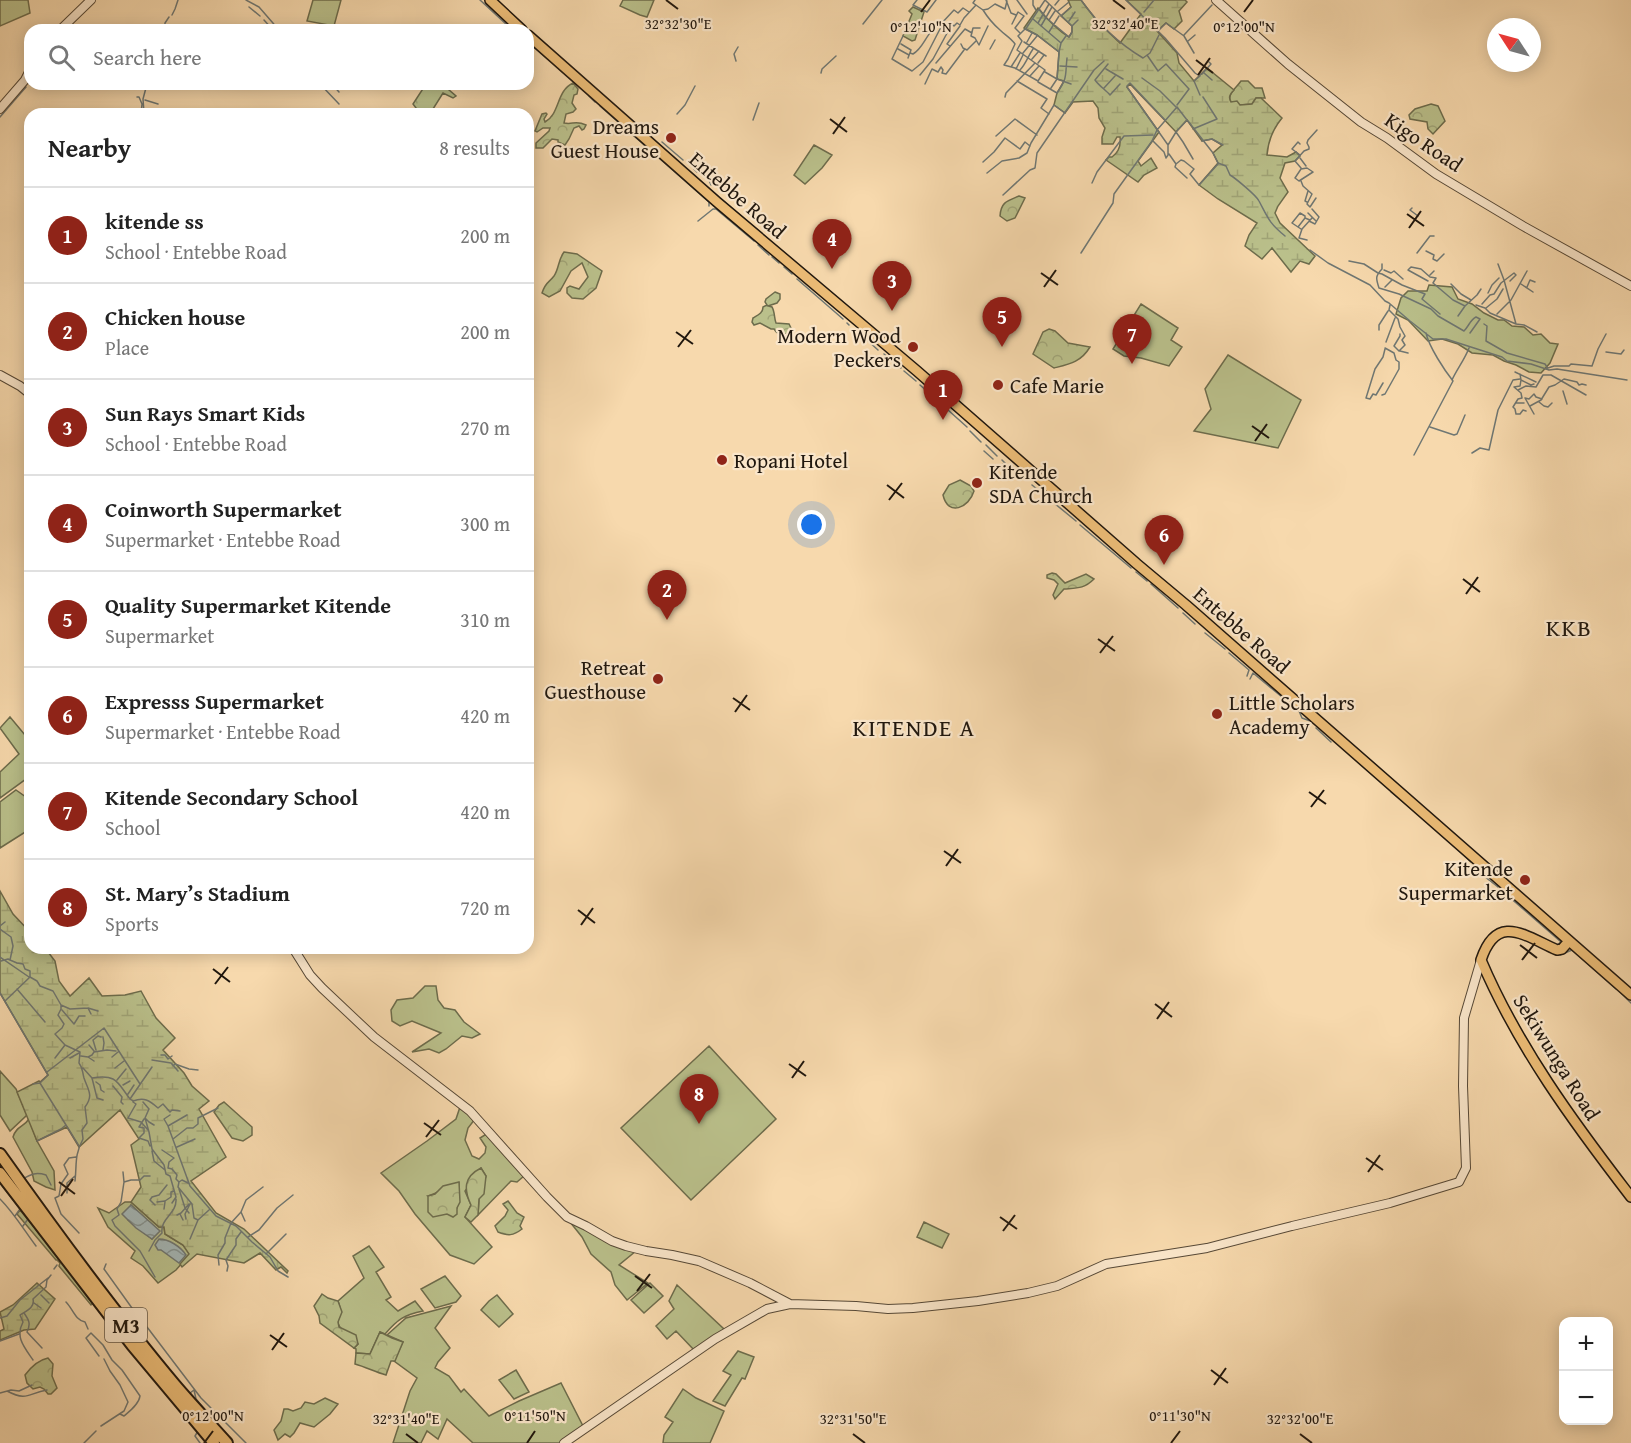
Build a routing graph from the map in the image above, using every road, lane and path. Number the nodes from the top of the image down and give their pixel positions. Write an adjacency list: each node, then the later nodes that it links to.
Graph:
1 (91, 0): 4 (street)
2 (490, 0): 5 (main road)
3 (1216, 0): 9 (street, Kigo Road)
4 (66, 24)
5 (516, 24)
6 (534, 40): 12 (main road, Entebbe Road)
7 (24, 81): 8 (street)
8 (0, 109)
9 (1631, 286)
10 (0, 375): 11 (street)
11 (24, 389)
12 (1569, 941): 14 (main road); 15 (main road, Entebbe Road)
13 (297, 954): 19 (street)
14 (1481, 960): 18 (main road, Sekiwunga Road); 19 (street)
15 (1631, 995)
16 (0, 1154): 21 (highway, M3)
17 (0, 1173): 20 (highway, M3)
18 (1631, 1197)
19 (789, 1304): 22 (street)
20 (214, 1443)
21 (227, 1443)
22 (564, 1443)

